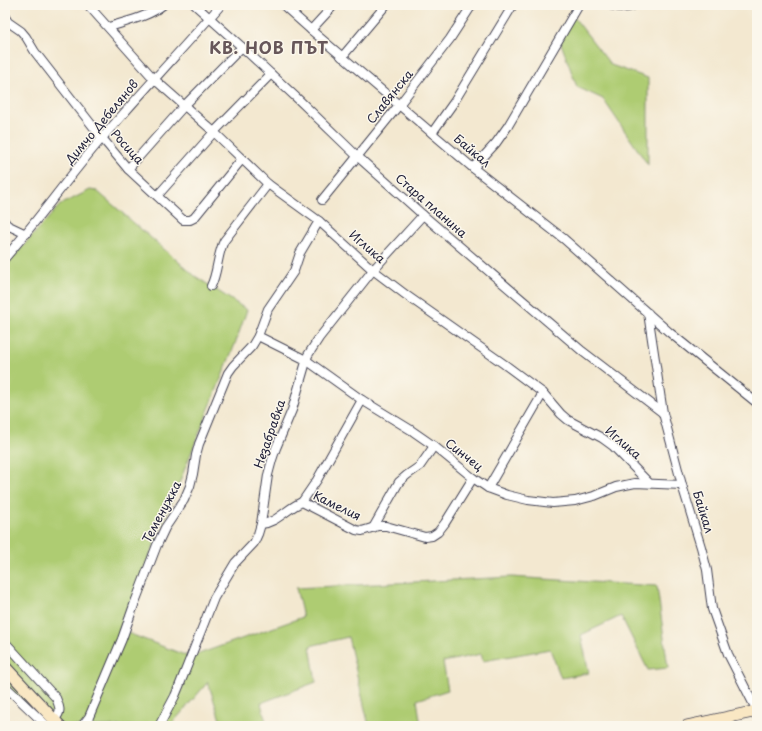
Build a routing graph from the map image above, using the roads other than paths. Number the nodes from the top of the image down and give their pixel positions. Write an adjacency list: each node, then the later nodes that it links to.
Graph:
1 (88, 5): 15 (street, Иглика)
2 (163, 5): 15 (street)
3 (195, 5): 13 (street, Стара планина)
4 (222, 5): 13 (street, Димчо Дебелянов)
5 (283, 5): 16 (street, Байкал)
6 (334, 5): 16 (street)
7 (386, 5): 18 (street)
8 (472, 5): 21 (street, Славянска)
9 (514, 5): 24 (street)
10 (579, 5): 28 (street)
11 (610, 5): 12 (street)
12 (634, 5)
13 (210, 18): 17 (street, Стара планина); 20 (street, Димчо Дебелянов)
14 (6, 21): 25 (street, Росица)
15 (109, 27): 20 (street, Иглика)
16 (311, 30): 18 (street, Байкал)
17 (242, 47): 19 (street, Стара планина); 22 (street)
18 (342, 57): 21 (street, Байкал)
19 (271, 74): 23 (street); 26 (street, Стара планина)
20 (154, 79): 22 (street, Иглика); 25 (street, Димчо Дебелянов)
21 (399, 105): 24 (street, Байкал); 26 (street, Славянска)
22 (184, 106): 23 (street, Иглика); 29 (street)
23 (214, 132): 27 (street, Иглика); 31 (street)
24 (432, 133): 28 (street, Байкал)
25 (102, 138): 29 (street, Росица); 36 (street, Димчо Дебелянов)
26 (357, 156): 32 (street, Славянска); 33 (street, Стара планина)
27 (242, 159): 30 (street, Иглика); 31 (street, Росица)
28 (473, 168): 40 (street, Байкал)
29 (128, 169): 31 (street, Росица)
30 (268, 184): 34 (street, Иглика); 39 (street)
31 (158, 195)
32 (322, 200)
33 (423, 215): 38 (street, Незабравка); 46 (street, Стара планина)
34 (319, 221): 38 (street, Иглика); 41 (street)
35 (5, 222): 36 (street)
36 (26, 234): 37 (street, Димчо Дебелянов)
37 (5, 258)
38 (373, 270): 42 (street, Незабравка); 43 (street, Иглика)
39 (211, 286)
40 (648, 313): 45 (street, Байкал); 46 (street, Байкал)
41 (258, 336): 42 (street, Синчец); 60 (street, Теменужка)
42 (306, 360): 44 (street, Синчец); 53 (street, Незабравка)
43 (543, 393): 49 (street, Иглика); 51 (street)
44 (362, 400): 47 (street, Синчец); 52 (street)
45 (757, 403)
46 (663, 413): 50 (street, Байкал)
47 (434, 446): 48 (street, Синчец); 54 (street)
48 (473, 478): 51 (street, Синчец); 54 (street, Камелия)
49 (649, 483): 50 (street, Синчец); 51 (street, Синчец)
50 (682, 485): 58 (street, Байкал)
51 (488, 488)
52 (302, 502): 53 (street, Камелия); 54 (street, Камелия)
53 (261, 524): 61 (street, Незабравка)
54 (373, 528)
55 (5, 642): 59 (street)
56 (5, 667): 59 (main road)
57 (5, 686): 59 (street)
58 (757, 711): 62 (main road)
59 (54, 724)
60 (82, 726)
61 (159, 726)
62 (686, 726)

